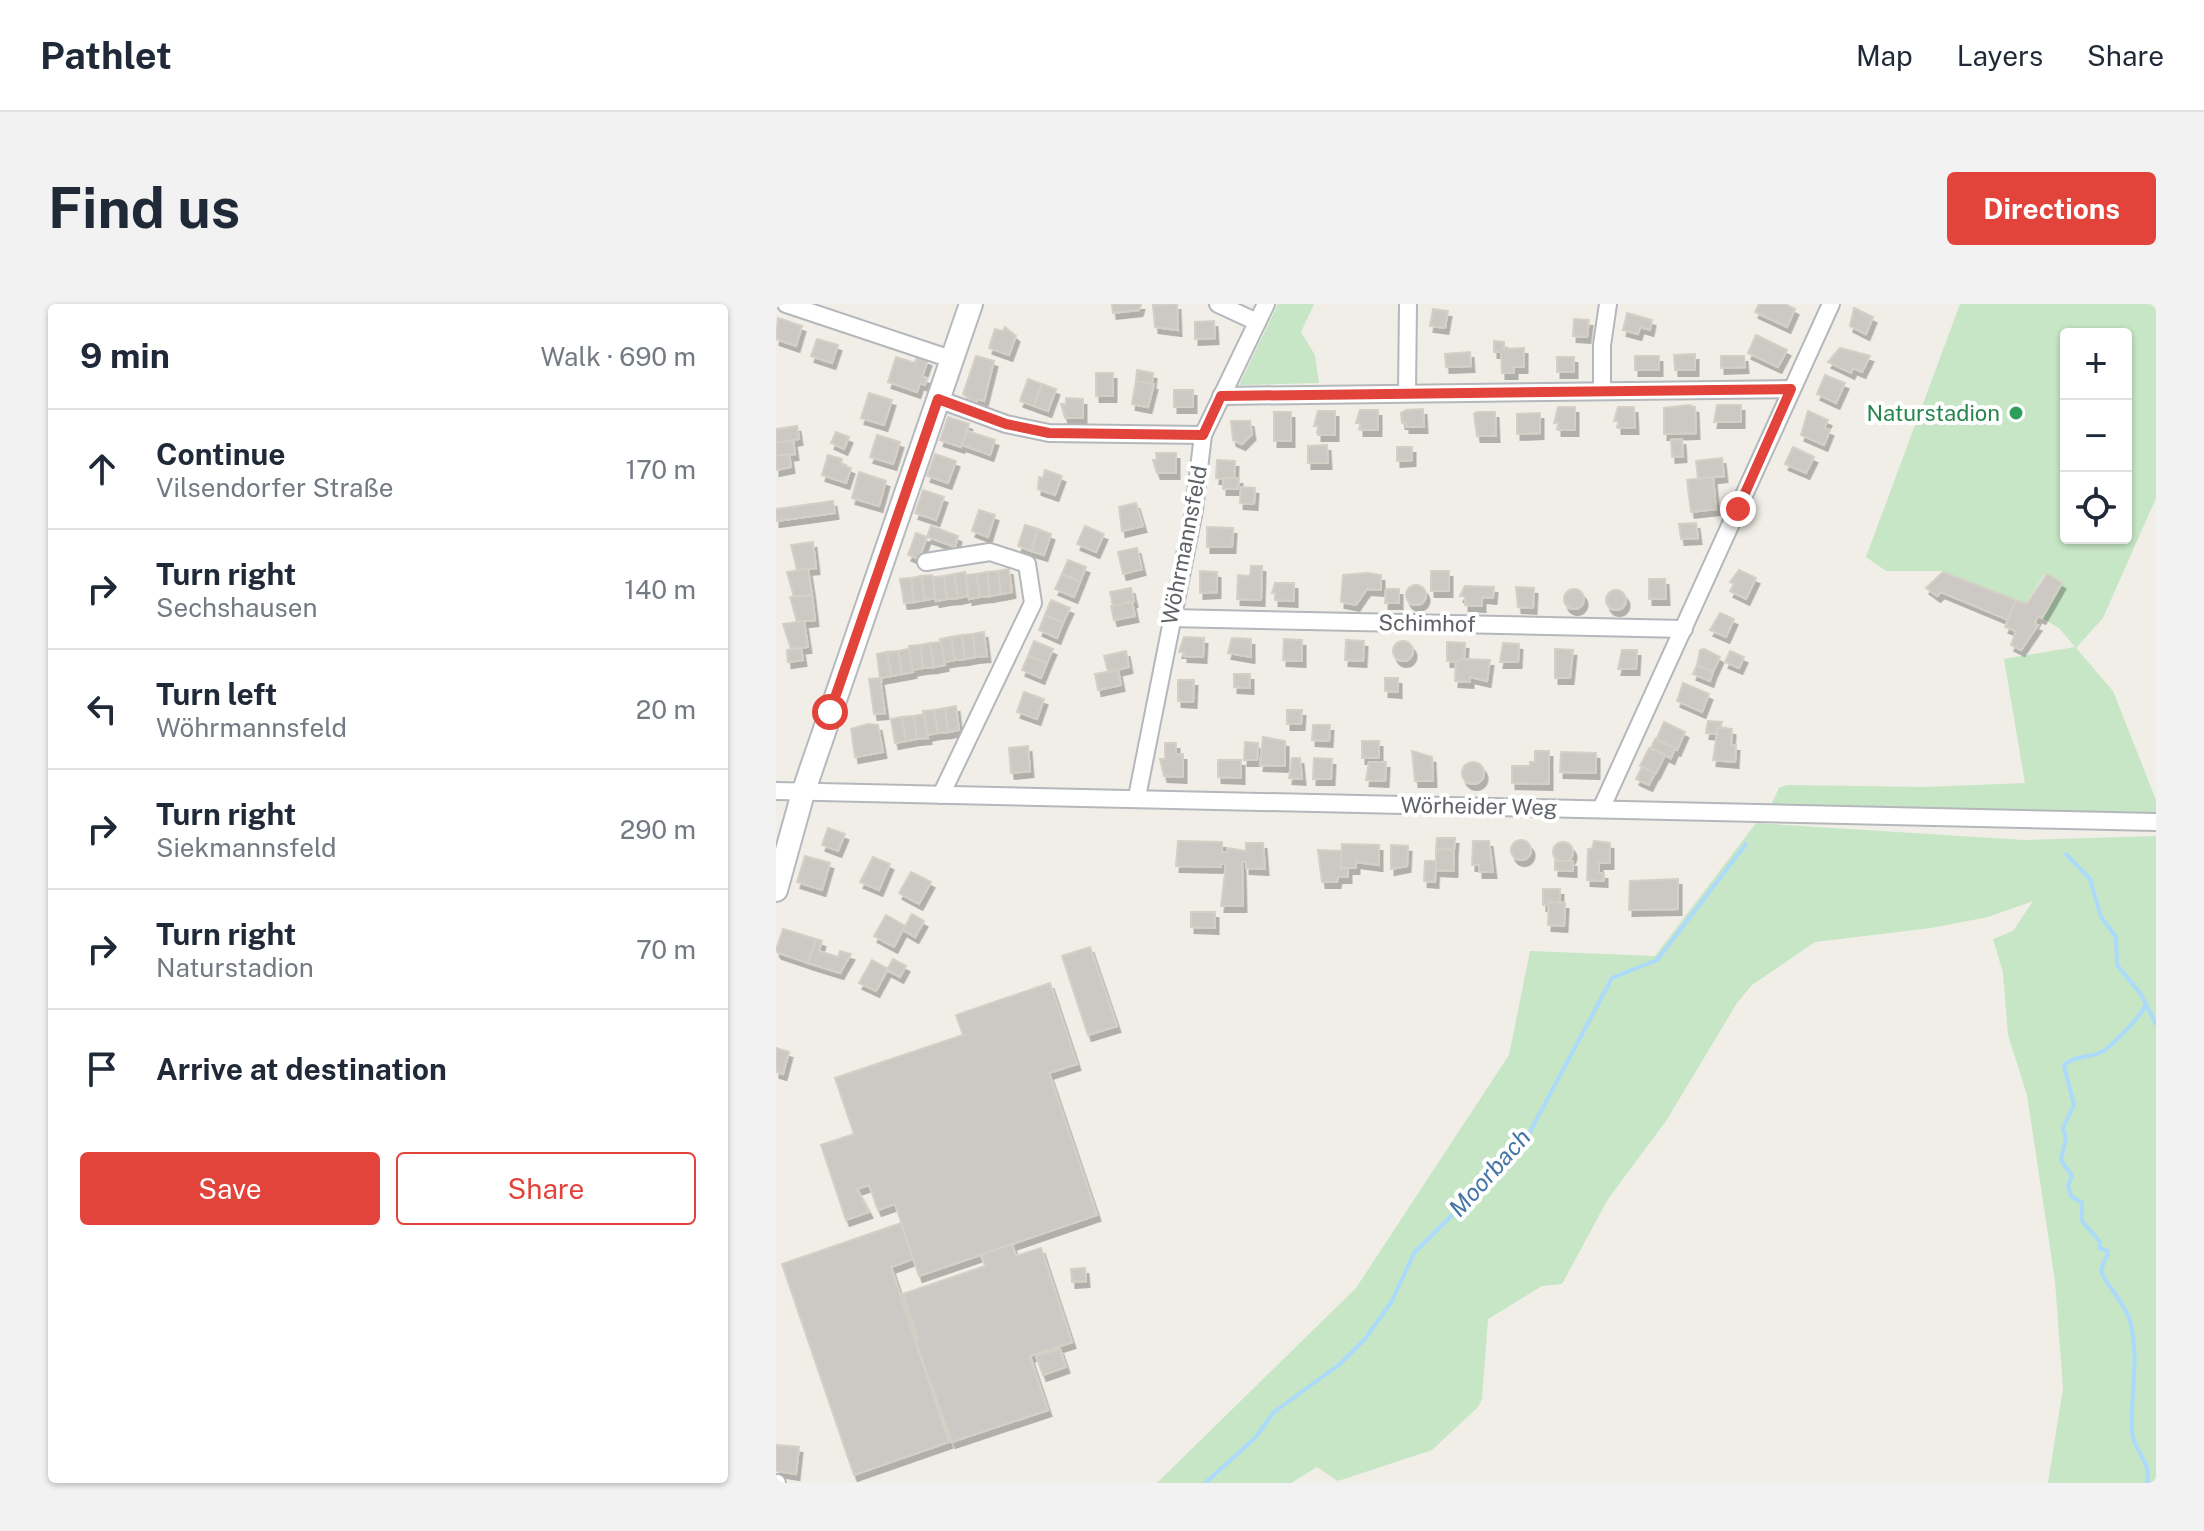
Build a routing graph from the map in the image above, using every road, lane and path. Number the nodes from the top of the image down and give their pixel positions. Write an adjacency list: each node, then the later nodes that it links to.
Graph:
1 (786, 304): 9 (street)
2 (971, 304): 9 (main road)
3 (1218, 304): 8 (street)
4 (1266, 304): 8 (street, Wöhrmannsfeld)
5 (1408, 304): 12 (street)
6 (1608, 304): 11 (street)
7 (1831, 304): 10 (street)
8 (1257, 322): 13 (street, Wöhrmannsfeld)
9 (951, 359): 14 (main road)
10 (1791, 389): 11 (street); 18 (street)
11 (1602, 391): 12 (street)
12 (1407, 393): 13 (street)
13 (1221, 396): 15 (street, Wöhrmannsfeld)
14 (938, 399): 15 (street); 20 (main road)
15 (1203, 435): 17 (street, Wöhrmannsfeld)
16 (926, 562): 21 (street)
17 (1170, 618): 18 (street, Schimhof); 22 (street, Wöhrmannsfeld)
18 (1684, 629): 23 (street)
19 (776, 791): 20 (street, Wörheider Weg)
20 (803, 793): 21 (street, Wörheider Weg); 25 (main road)
21 (941, 795): 22 (street, Wörheider Weg)
22 (1137, 797): 23 (street, Wörheider Weg)
23 (1601, 809): 24 (street, Wörheider Weg)
24 (2156, 822)
25 (776, 890)

